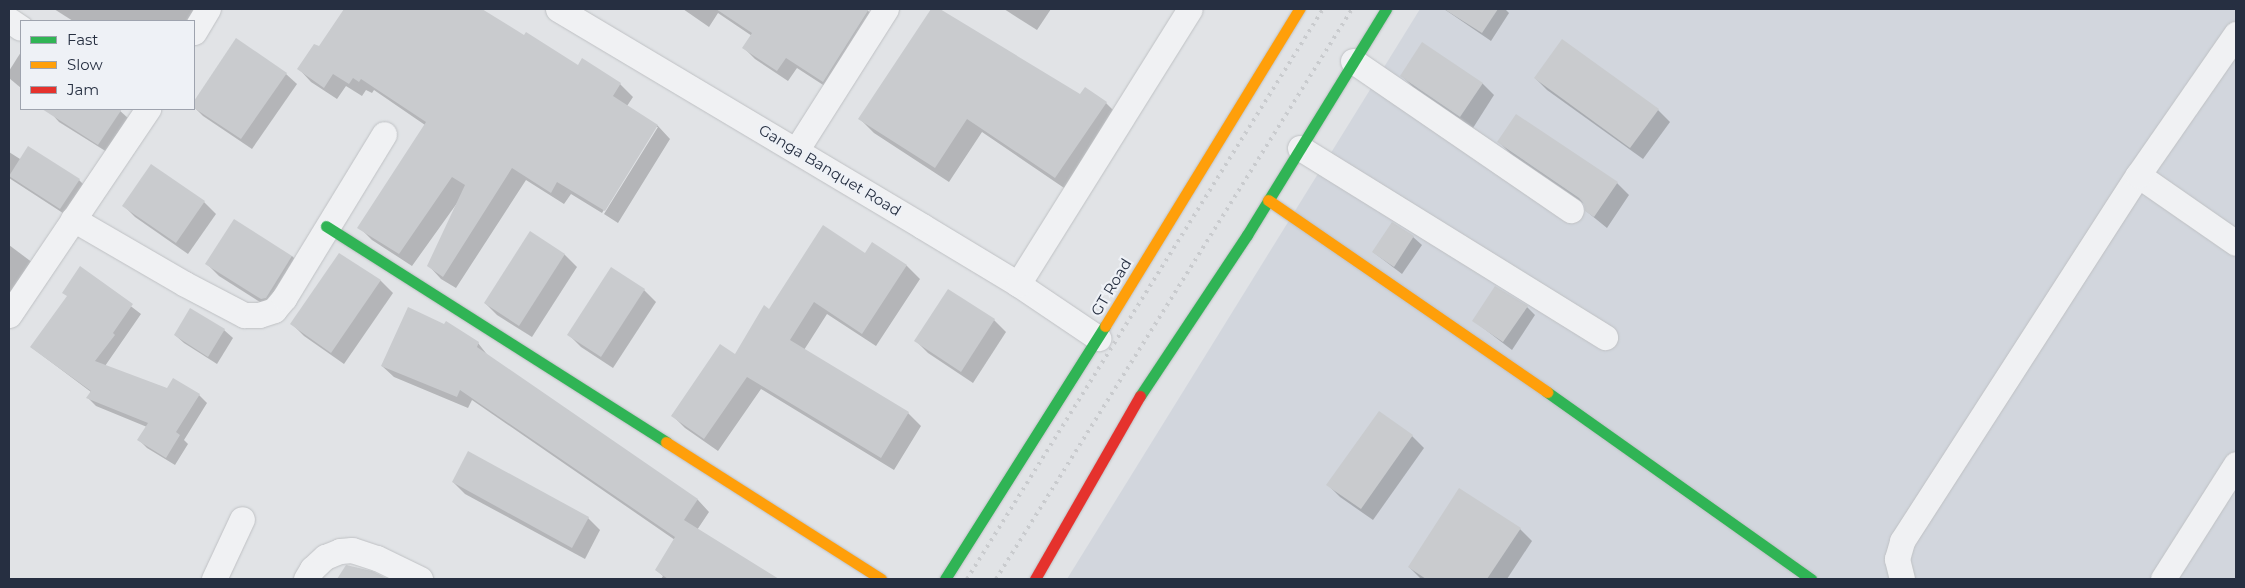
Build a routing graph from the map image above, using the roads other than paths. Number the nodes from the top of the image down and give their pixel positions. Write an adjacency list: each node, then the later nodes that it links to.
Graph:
1 (208, 9): 9 (street)
2 (558, 9): 15 (street, Ganga Banquet Road)
3 (886, 9): 15 (street)
4 (1190, 9): 22 (street)
5 (1299, 9): 25 (main road, GT Road)
6 (1386, 9): 11 (main road)
7 (9, 20): 8 (street)
8 (20, 27)
9 (195, 30)
10 (2236, 34): 16 (street)
11 (1354, 61): 14 (main road); 18 (street)
12 (147, 110): 19 (street)
13 (384, 134): 20 (street)
14 (1300, 148): 17 (main road); 24 (street)
15 (797, 150): 22 (street, Ganga Banquet Road)
16 (2138, 175): 21 (street); 35 (street)
17 (1268, 200): 33 (main road); 34 (main road)
18 (1571, 210)
19 (74, 219): 20 (street); 23 (street)
20 (326, 226): 31 (main road)
21 (2236, 243)
22 (1018, 284): 25 (street, Ganga Banquet Road)
23 (9, 315)
24 (1605, 337)
25 (1098, 338): 32 (main road, GT Road)
26 (2236, 464): 36 (street)
27 (242, 519): 28 (street)
28 (214, 579)
29 (306, 579): 30 (street)
30 (420, 579)
31 (880, 579)
32 (946, 579)
33 (1035, 579)
34 (1811, 579)
35 (1902, 579)
36 (2163, 579)

